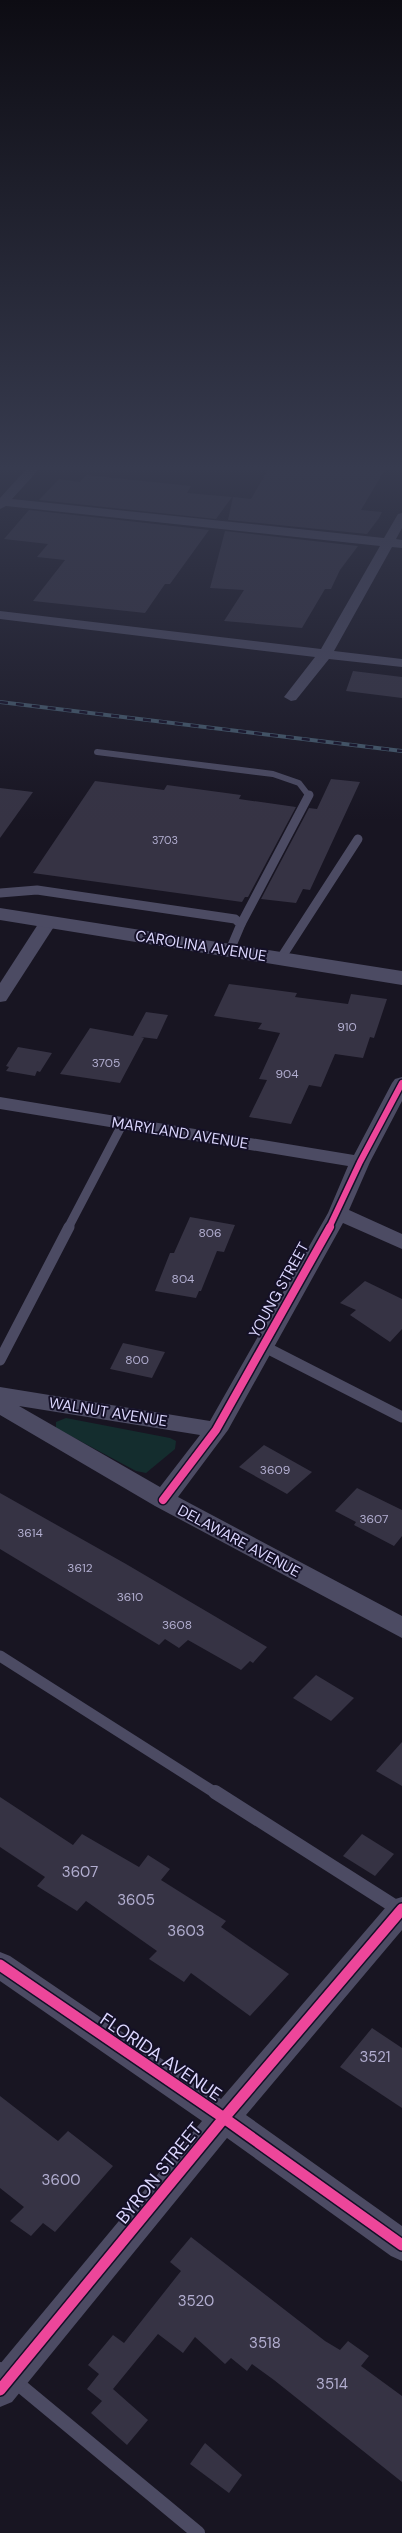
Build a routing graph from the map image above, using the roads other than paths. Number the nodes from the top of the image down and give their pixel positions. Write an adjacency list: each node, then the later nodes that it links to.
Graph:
1 (365, 584): 3 (street)
2 (0, 615): 3 (street)
3 (326, 653): 4 (street); 5 (street)
4 (402, 662)
5 (291, 698)
6 (97, 752): 11 (lane)
7 (358, 839): 13 (lane)
8 (0, 893): 11 (lane)
9 (0, 914): 10 (street, CAROLINA AVENUE)
10 (48, 922): 12 (street, CAROLINA AVENUE); 15 (street)
11 (241, 924): 12 (lane)
12 (230, 950): 13 (street, CAROLINA AVENUE)
13 (281, 958): 14 (street, CAROLINA AVENUE)
14 (402, 978)
15 (0, 998)
16 (400, 1087): 19 (street, YOUNG STREET)
17 (0, 1103): 18 (street, MARYLAND AVENUE)
18 (123, 1123): 19 (street, MARYLAND AVENUE); 23 (lane)
19 (360, 1162): 20 (street, YOUNG STREET)
20 (338, 1213): 21 (street); 22 (street, YOUNG STREET)
21 (402, 1242)
22 (263, 1346): 26 (lane); 27 (street, YOUNG STREET)
23 (0, 1360)
24 (0, 1395): 27 (street, WALNUT AVENUE)
25 (0, 1405): 28 (street, DELAWARE AVENUE)
26 (402, 1416)
27 (216, 1430): 28 (street, YOUNG STREET)
28 (163, 1500): 29 (street, DELAWARE AVENUE)
29 (402, 1628)
30 (0, 1656): 31 (lane)
31 (402, 1910): 33 (street, BYRON STREET)
32 (0, 1965): 33 (street, FLORIDA AVENUE)
33 (224, 2118): 34 (street, FLORIDA AVENUE); 35 (street, BYRON STREET)
34 (402, 2245)
35 (3, 2379): 36 (lane)
36 (198, 2533)

